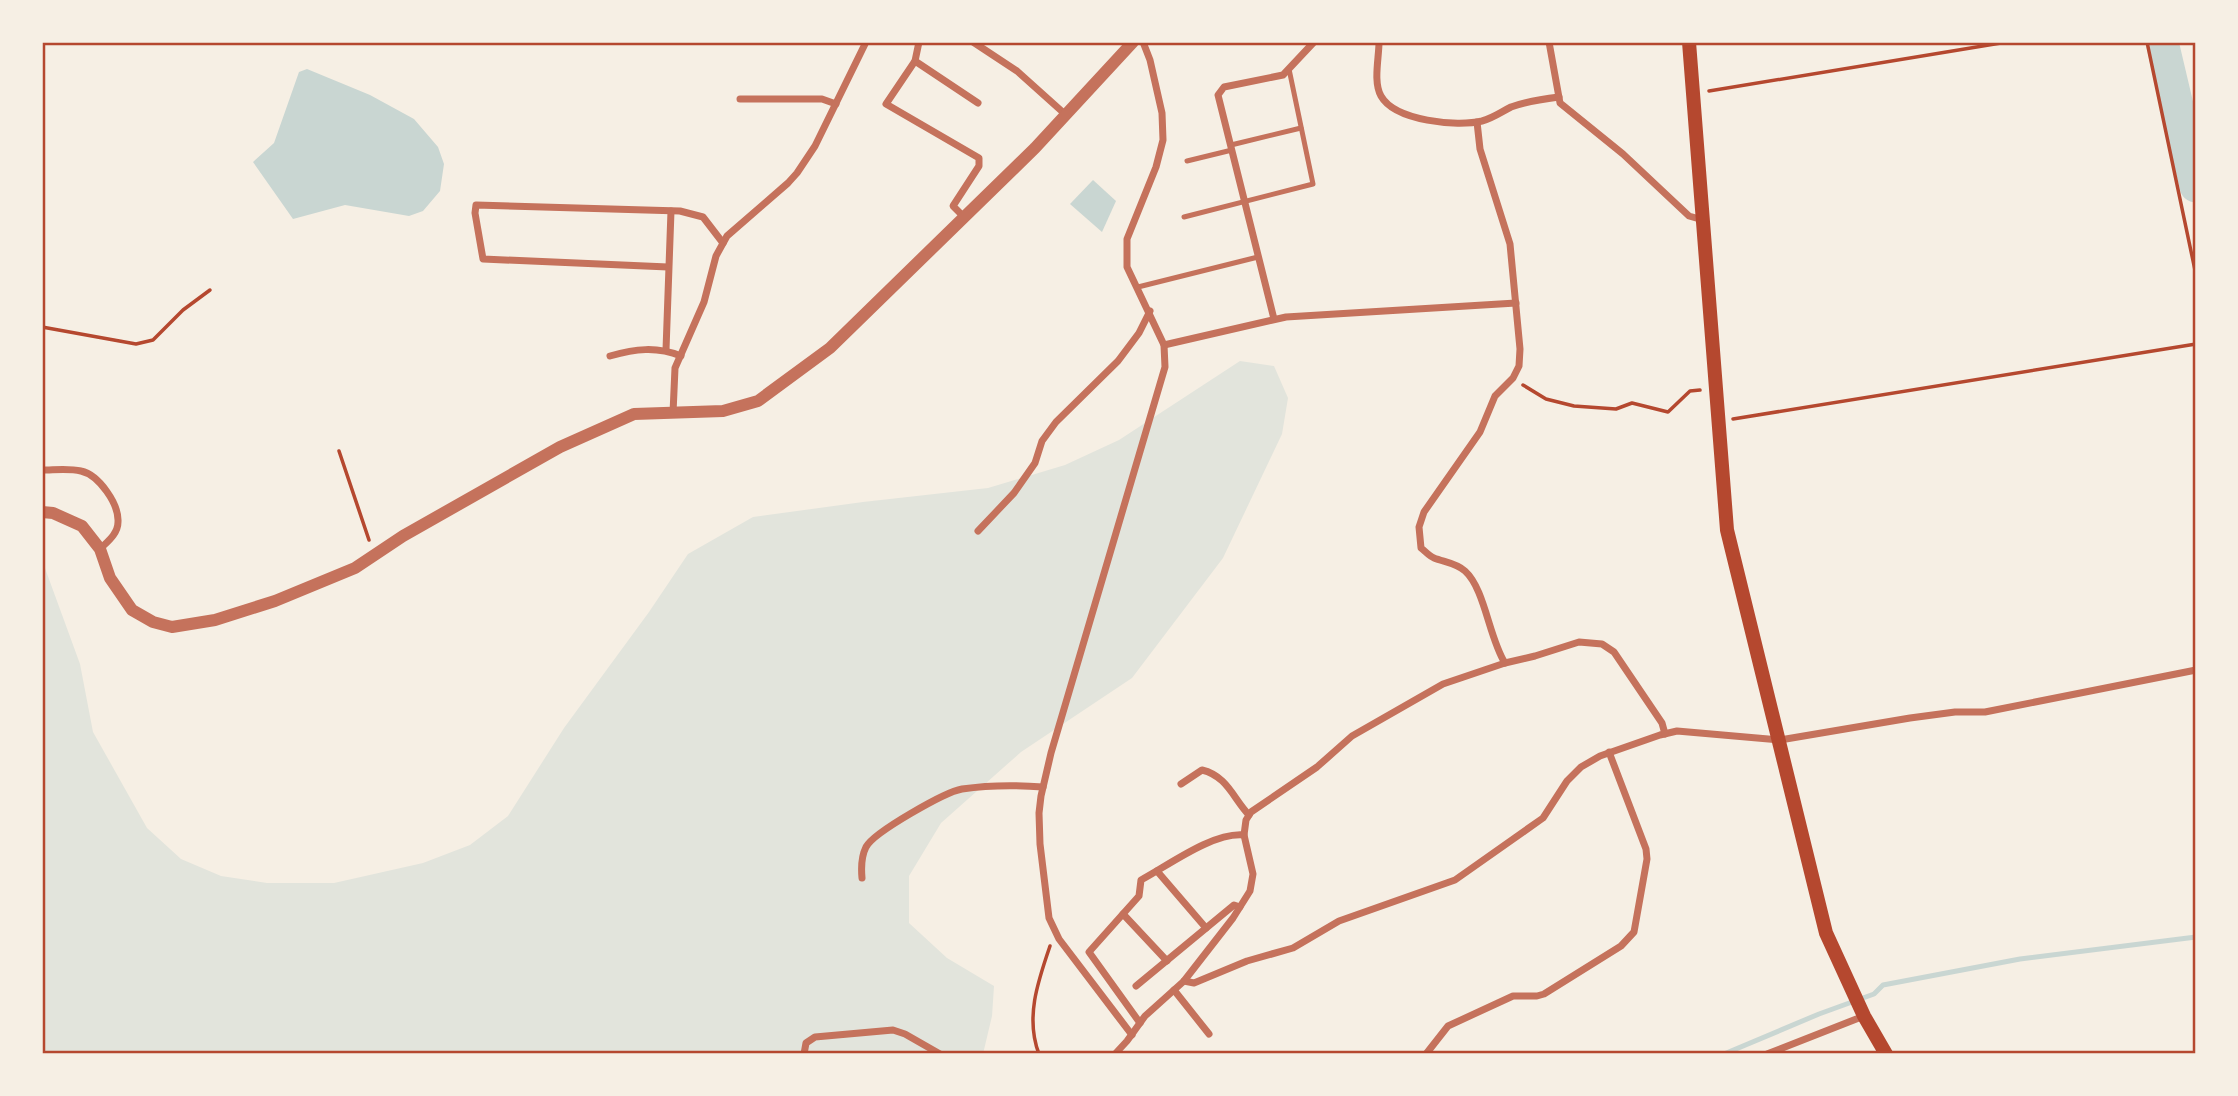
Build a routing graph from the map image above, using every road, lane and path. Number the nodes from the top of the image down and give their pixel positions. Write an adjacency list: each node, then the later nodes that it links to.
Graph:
1 (866, 42): 18 (street)
2 (919, 42): 12 (street)
3 (973, 42): 19 (street)
4 (1133, 42): 19 (street)
5 (1143, 42): 33 (street)
6 (1314, 42): 13 (street)
7 (1380, 42): 20 (street)
8 (1549, 42): 15 (street)
9 (1689, 42): 14 (main road)
10 (2007, 42): 14 (path)
11 (2147, 42): 32 (path)
12 (915, 61): 17 (street); 26 (street)
13 (1289, 69): 21 (lane); 22 (street)
14 (1693, 94): 28 (main road)
15 (1559, 97): 20 (street); 28 (street)
16 (740, 99): 18 (street)
17 (978, 103)
18 (835, 104): 29 (street)
19 (1066, 115): 26 (street)
20 (1477, 122): 35 (street)
21 (1301, 128): 22 (lane); 24 (lane)
22 (1232, 147): 23 (lane); 24 (street)
23 (1187, 161)
24 (1244, 201): 27 (lane); 30 (street)
25 (671, 211): 29 (street); 31 (street); 31 (street)
26 (964, 217): 46 (street)
27 (1184, 217)
28 (1704, 220): 45 (main road)
29 (723, 243): 43 (street)
30 (1258, 257): 33 (lane); 37 (street)
31 (668, 267): 41 (street)
32 (2196, 275)
33 (1138, 287): 36 (street)
34 (210, 290): 38 (path)
35 (1516, 303): 37 (street); 44 (street)
36 (1150, 311): 40 (street); 51 (street)
37 (1274, 319): 40 (street)
38 (42, 327)
39 (2196, 344): 47 (path)
40 (1164, 345): 60 (street)
41 (666, 350): 42 (street); 43 (street)
42 (611, 356)
43 (681, 356): 46 (street)
44 (1513, 378): 45 (path); 54 (street)
45 (1715, 388): 47 (main road)
46 (673, 413): 53 (street)
47 (1718, 421): 57 (main road)
48 (339, 451): 53 (path)
49 (42, 470): 52 (street)
50 (42, 512): 52 (street)
51 (978, 531)
52 (100, 550): 53 (street)
53 (375, 554)
54 (1504, 663): 56 (street); 61 (street)
55 (2196, 670): 57 (street)
56 (1665, 734): 57 (street); 58 (street)
57 (1780, 740): 73 (main road)
58 (1609, 752): 70 (street); 81 (street)
59 (1181, 784): 61 (street)
60 (1043, 787): 64 (street); 68 (street)
61 (1249, 815): 62 (street)
62 (1244, 835): 63 (street); 65 (street)
63 (1157, 871): 66 (street); 67 (street)
64 (862, 878)
65 (1240, 907): 67 (street); 70 (street)
66 (1123, 914): 69 (street); 74 (street)
67 (1206, 928): 69 (street)
68 (1055, 931): 76 (street); 80 (path)
69 (1167, 961): 71 (street)
70 (1184, 981): 72 (street)
71 (1136, 986)
72 (1174, 990): 74 (street); 75 (street)
73 (1864, 1016): 82 (street); 83 (main road)
74 (1140, 1023): 76 (street)
75 (1209, 1034)
76 (1132, 1035): 77 (street)
77 (1117, 1053)
78 (804, 1054): 79 (street)
79 (940, 1054)
80 (1039, 1054)
81 (1426, 1054)
82 (1767, 1054)
83 (1886, 1054)

